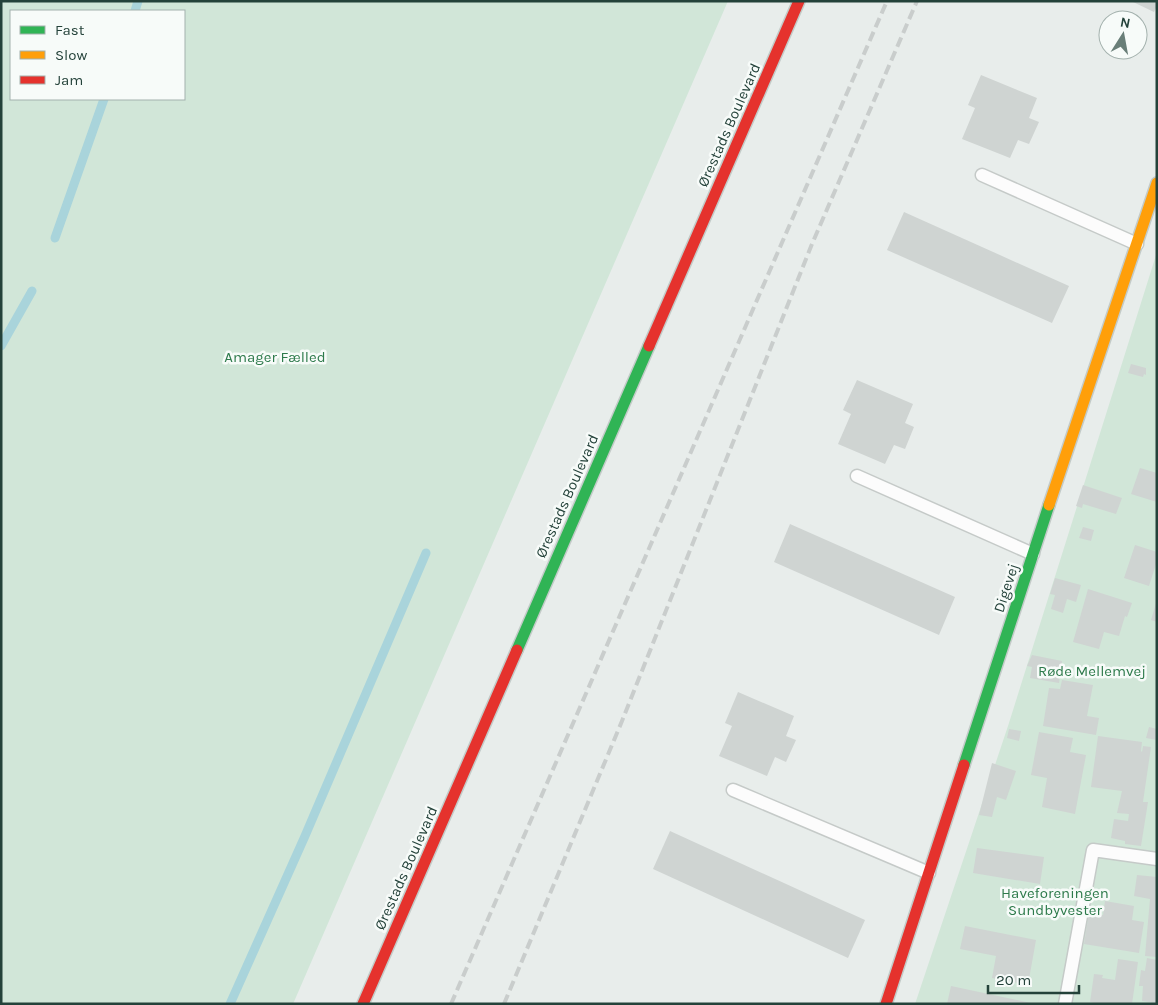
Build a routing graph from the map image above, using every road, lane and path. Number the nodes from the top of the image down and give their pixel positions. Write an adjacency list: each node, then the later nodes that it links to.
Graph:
1 (800, 1): 10 (street, Ørestads Boulevard)
2 (982, 175): 4 (lane)
3 (1157, 183): 4 (street, Digevej)
4 (1136, 244): 6 (street, Digevej)
5 (856, 476): 6 (lane)
6 (1033, 554): 9 (street, Digevej)
7 (733, 790): 9 (lane)
8 (1157, 859): 12 (lane)
9 (929, 873): 11 (street, Digevej)
10 (363, 1004)
11 (886, 1004)
12 (1065, 1004)

